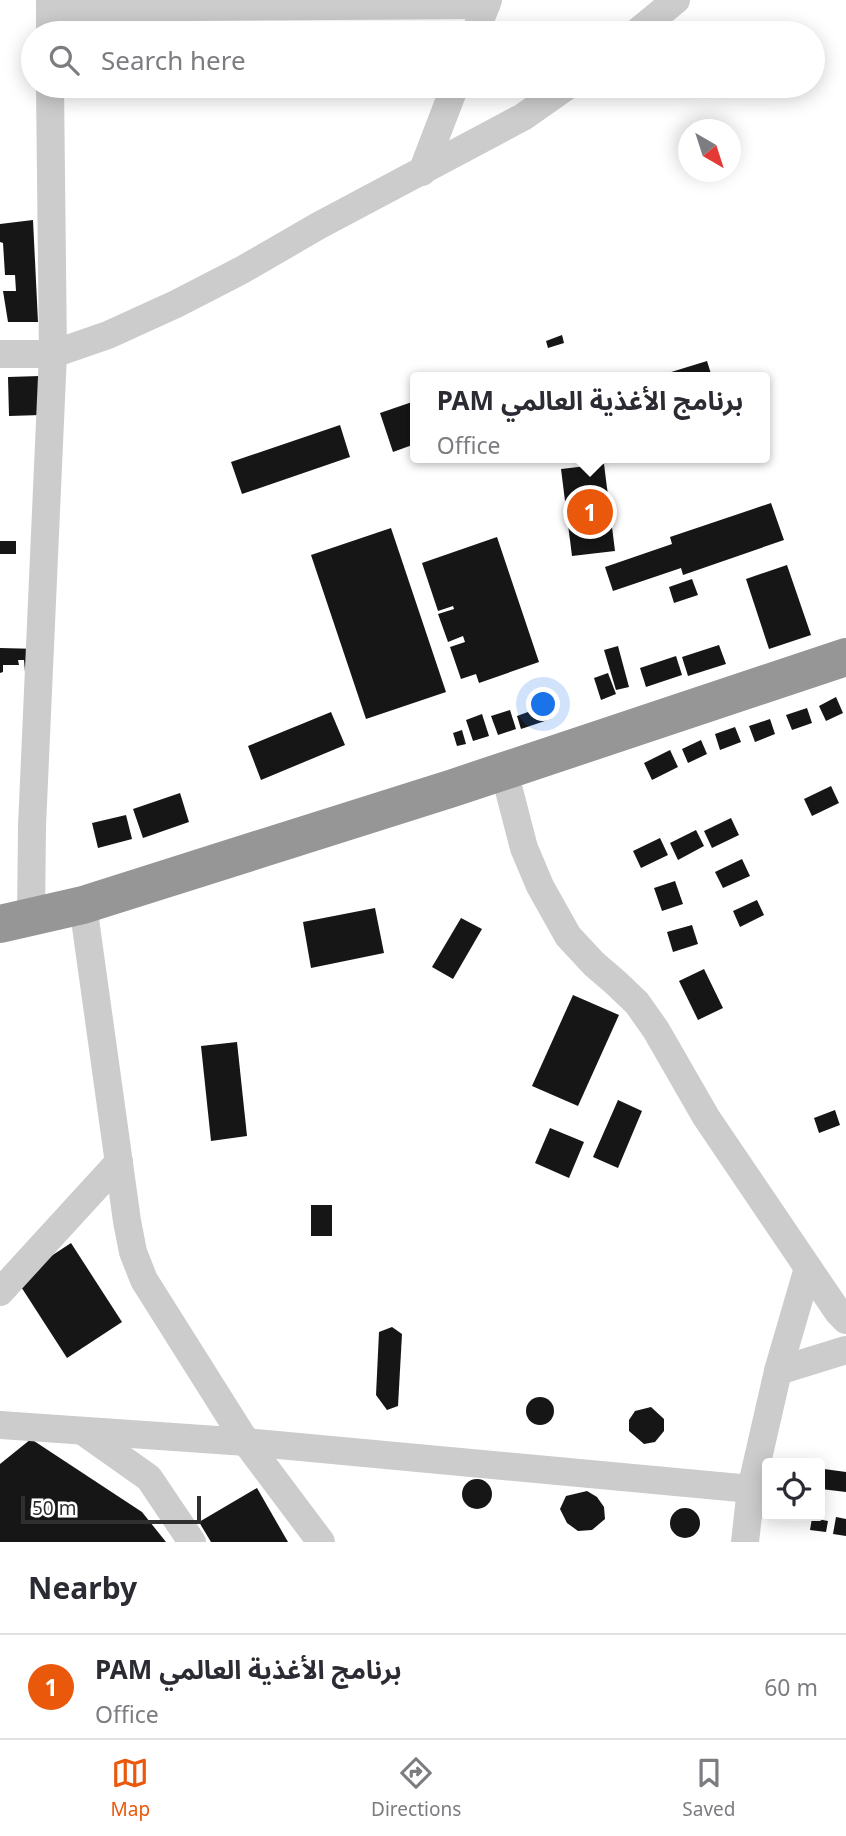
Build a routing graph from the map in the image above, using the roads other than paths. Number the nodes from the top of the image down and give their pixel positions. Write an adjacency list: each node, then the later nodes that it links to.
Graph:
1 (676, 0): 5 (street)
2 (487, 2): 3 (street); 4 (street)
3 (50, 14)
4 (480, 21)
5 (651, 21)
6 (50, 98): 11 (street)
7 (450, 98): 9 (street)
8 (550, 98): 9 (street)
9 (422, 172): 11 (street)
10 (0, 354): 11 (street)
11 (52, 354): 15 (street)
12 (846, 657): 13 (highway)
13 (504, 771): 14 (highway); 17 (street)
14 (83, 905): 15 (highway); 16 (street)
15 (15, 921)
16 (119, 1162): 18 (street); 24 (street)
17 (808, 1268): 19 (street); 21 (street)
18 (0, 1292)
19 (846, 1321)
20 (846, 1350): 21 (street)
21 (778, 1371): 25 (street)
22 (0, 1426): 23 (street)
23 (84, 1432): 24 (street); 26 (street)
24 (246, 1442): 25 (street); 27 (street)
25 (751, 1489): 28 (street)
26 (192, 1542)
27 (320, 1542)
28 (745, 1542)

